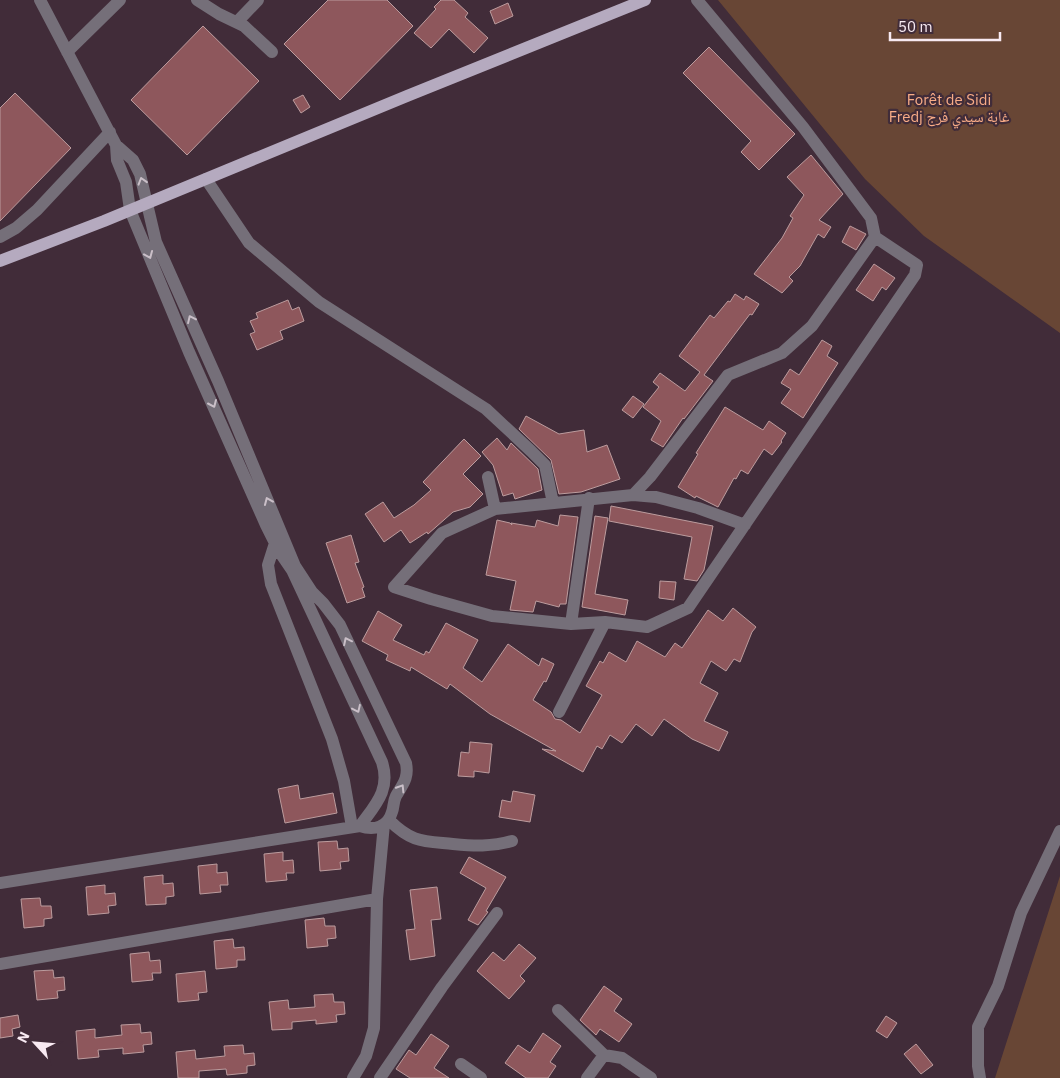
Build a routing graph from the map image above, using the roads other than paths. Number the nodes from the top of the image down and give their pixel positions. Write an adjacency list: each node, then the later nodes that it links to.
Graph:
1 (40, 0): 8 (street)
2 (120, 0): 8 (street)
3 (197, 0): 7 (street)
4 (258, 0): 7 (street)
5 (645, 0): 12 (main road)
6 (697, 0): 16 (street)
7 (237, 22): 9 (street)
8 (67, 52): 10 (street)
9 (272, 52)
10 (110, 132): 11 (street); 15 (street)
11 (116, 145): 13 (street, one-way to 11); 14 (street)
12 (206, 179): 13 (main road); 25 (street)
13 (147, 203): 14 (main road); 18 (street, one-way to 13)
14 (130, 210): 17 (main road); 19 (street, one-way to 19)
15 (0, 237)
16 (875, 237): 23 (street); 27 (street)
17 (0, 261)
18 (203, 347): 19 (street); 20 (street)
19 (189, 352): 21 (street)
20 (218, 381): 21 (street); 32 (street, one-way to 20)
21 (204, 386): 28 (street, one-way to 28)
22 (488, 477): 26 (street)
23 (633, 495): 24 (street); 27 (street)
24 (589, 498): 25 (street); 30 (street)
25 (553, 503): 26 (street)
26 (495, 509): 30 (street)
27 (745, 525): 29 (street)
28 (275, 543): 33 (street); 33 (street, one-way to 33)
29 (606, 622): 30 (street); 31 (street)
30 (571, 624)
31 (559, 712)
32 (386, 822): 33 (street); 35 (street); 37 (street)
33 (356, 826): 36 (street)
34 (1060, 831): 48 (street)
35 (512, 841)
36 (0, 883)
37 (377, 899): 39 (street); 43 (street)
38 (497, 913): 44 (street)
39 (0, 964)
40 (558, 1010): 41 (street)
41 (604, 1055): 46 (street); 47 (street)
42 (461, 1064): 45 (street)
43 (352, 1078)
44 (380, 1078)
45 (481, 1078)
46 (587, 1078)
47 (651, 1078)
48 (980, 1078)

